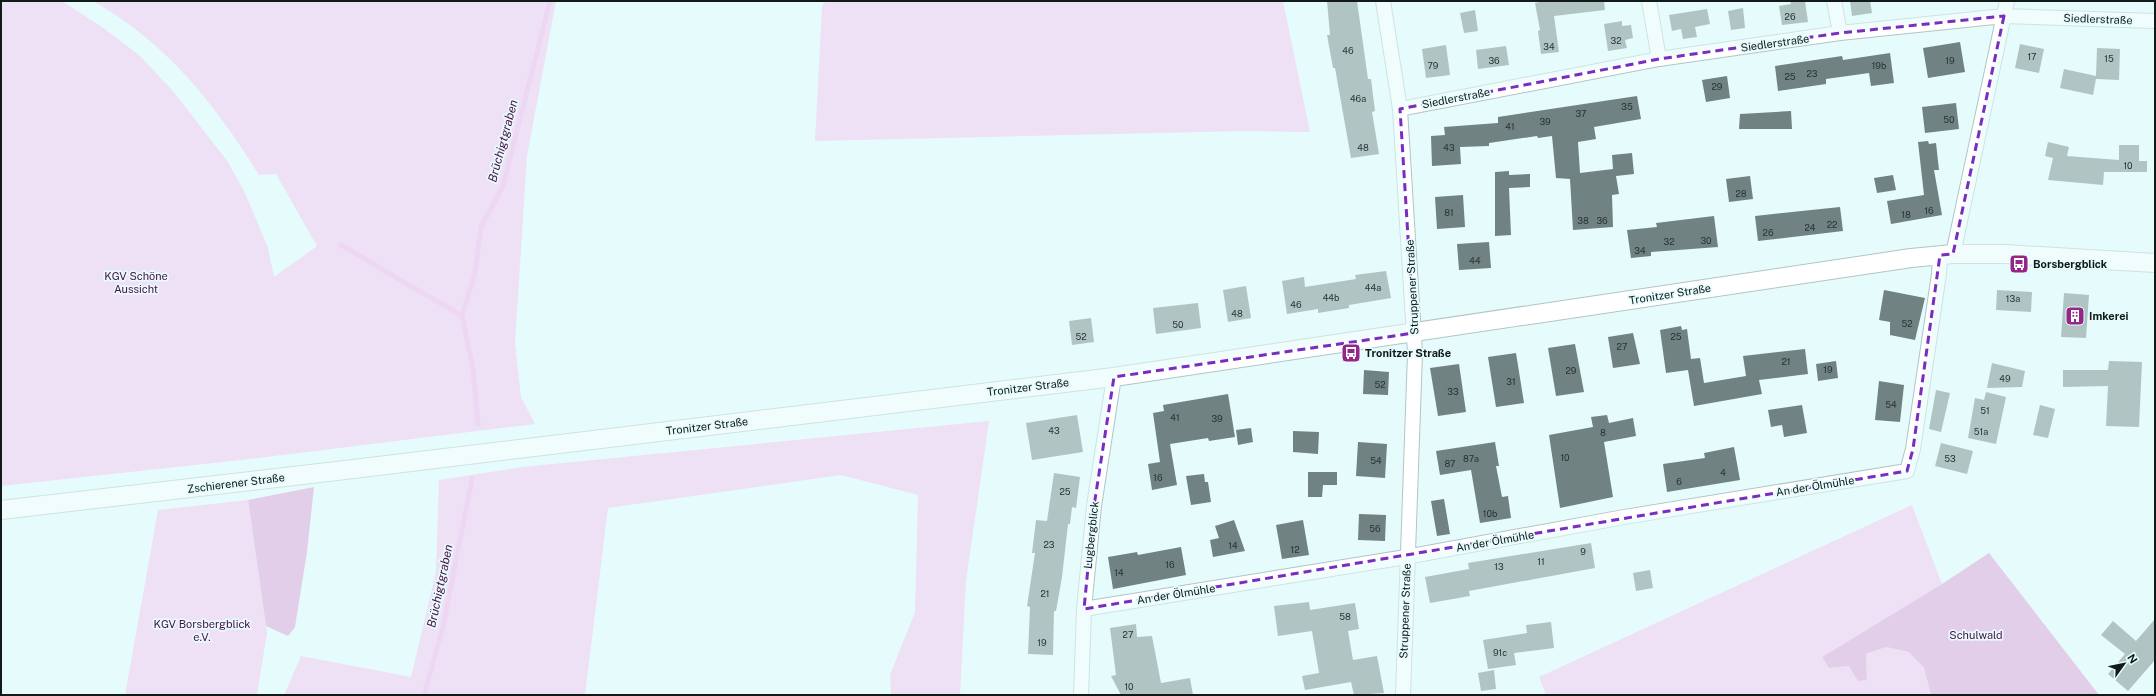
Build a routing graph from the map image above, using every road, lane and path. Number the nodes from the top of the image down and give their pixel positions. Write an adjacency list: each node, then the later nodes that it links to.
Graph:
1 (1383, 1): 9 (street, Struppener Straße)
2 (1649, 1): 8 (street)
3 (1834, 1): 7 (street)
4 (2007, 1): 5 (street)
5 (2004, 16): 6 (street, Siedlerstraße); 7 (street, Siedlerstraße); 10 (street)
6 (2155, 21)
7 (1840, 34): 8 (street, Siedlerstraße)
8 (1659, 59): 9 (street, Siedlerstraße)
9 (1400, 109): 12 (street, Struppener Straße)
10 (1946, 254): 11 (street, Tronitzer Straße); 12 (street, Tronitzer Straße); 16 (street, An der Ölmühle)
11 (2155, 263)
12 (1414, 333): 13 (street, Tronitzer Straße); 16 (street, Struppener Straße)
13 (1114, 377): 14 (street, Tronitzer Straße); 17 (street, Lugbergblick)
14 (472, 455): 15 (street, Zschierener Straße)
15 (1, 510)
16 (1406, 557): 17 (street, An der Ölmühle); 19 (street, Struppener Straße)
17 (1084, 609): 18 (street, Lugbergblick)
18 (1081, 695)
19 (1403, 695)

